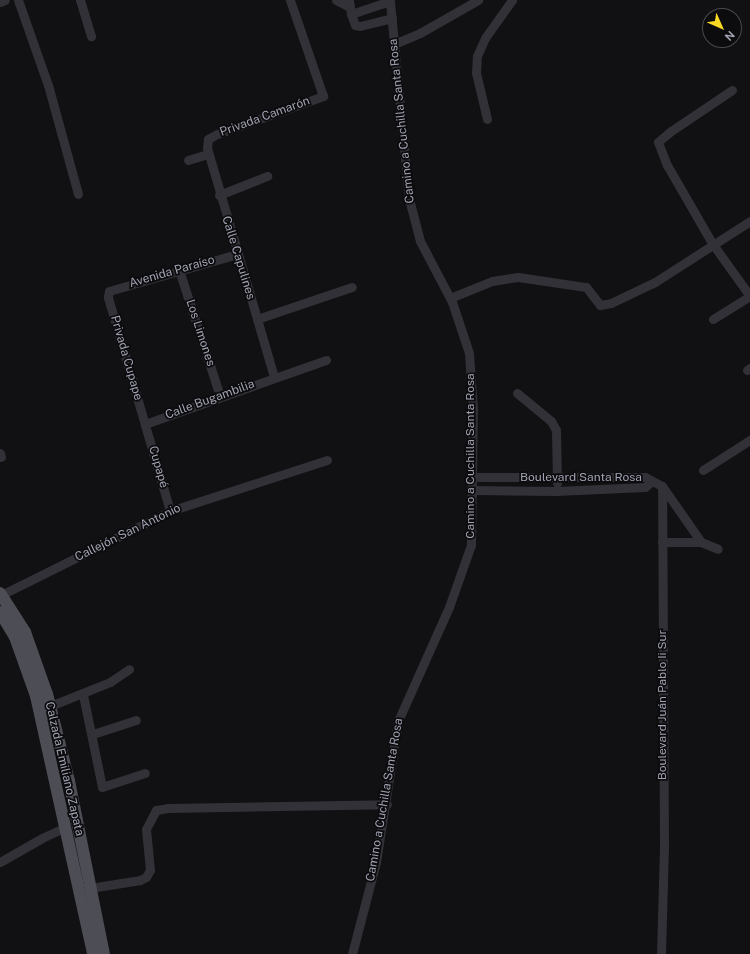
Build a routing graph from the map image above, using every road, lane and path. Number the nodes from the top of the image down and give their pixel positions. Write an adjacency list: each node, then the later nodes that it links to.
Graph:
1 (5, 0): 9 (street)
2 (18, 0): 20 (street)
3 (80, 0): 12 (street)
4 (290, 0): 16 (street, Privada Camarón)
5 (336, 0): 10 (street)
6 (390, 0): 10 (street); 11 (street, Camino a Cuchilla Santa Rosa)
7 (478, 0): 13 (street)
8 (512, 0): 15 (street)
9 (0, 2)
10 (350, 7): 11 (street)
11 (392, 18): 13 (street, Camino a Cuchilla Santa Rosa)
12 (91, 36)
13 (394, 44): 29 (street, Camino a Cuchilla Santa Rosa)
14 (732, 90): 23 (street)
15 (487, 119)
16 (208, 139): 17 (street, Calle Capulines)
17 (208, 154): 18 (street); 21 (street, Calle Capulines)
18 (188, 160)
19 (267, 176): 21 (street)
20 (78, 194)
21 (219, 195): 24 (street, Calle Capulines)
22 (750, 221): 23 (street)
23 (712, 243): 28 (street); 29 (street)
24 (237, 254): 25 (street, Avenida Paraíso); 31 (street, Calle Capulines)
25 (179, 270): 27 (street, Avenida Paraíso); 35 (street, Los Limones)
26 (352, 287): 31 (street)
27 (108, 291): 36 (street, Privada Cupape)
28 (750, 296): 30 (street)
29 (450, 298): 40 (street, Camino a Cuchilla Santa Rosa)
30 (713, 319)
31 (257, 320): 33 (street, Calle Capulines)
32 (326, 360): 33 (street, Calle Bugambilia)
33 (274, 377): 35 (street, Calle Bugambilia)
34 (517, 393): 41 (street)
35 (220, 396): 36 (street, Calle Bugambilia)
36 (145, 424): 46 (street, Cupapé)
37 (750, 440): 39 (street)
38 (327, 460): 46 (street, Callejón San Antonio)
39 (703, 470)
40 (472, 477): 41 (street, Boulevard Santa Rosa); 44 (street, Camino a Cuchilla Santa Rosa)
41 (557, 479): 42 (street, Boulevard Santa Rosa); 45 (street)
42 (651, 482): 43 (street); 45 (street, Boulevard Santa Rosa)
43 (662, 486): 47 (street, Boulevard Juán Pablo Ii Sur); 48 (street)
44 (472, 490): 45 (street, Boulevard Santa Rosa); 58 (street, Camino a Cuchilla Santa Rosa)
45 (556, 491)
46 (170, 510): 50 (street, Callejón San Antonio)
47 (662, 542): 48 (street); 65 (street, Boulevard Juán Pablo Ii Sur)
48 (701, 542): 49 (street)
49 (718, 549)
50 (1, 594): 54 (main road, Calzada Emiliano Zapata)
51 (0, 612): 59 (main road, Calzada Emiliano Zapata)
52 (130, 669): 53 (street)
53 (83, 695): 54 (street); 56 (street)
54 (50, 706): 61 (main road, Calzada Emiliano Zapata)
55 (136, 720): 56 (street)
56 (93, 734): 57 (street)
57 (145, 773)
58 (387, 804): 61 (street); 64 (street, Camino a Cuchilla Santa Rosa)
59 (66, 827): 60 (street); 62 (main road, Calzada Emiliano Zapata)
60 (0, 862)
61 (90, 888): 63 (main road, Calzada Emiliano Zapata)
62 (93, 954)
63 (104, 954)
64 (352, 954)
65 (661, 954)

